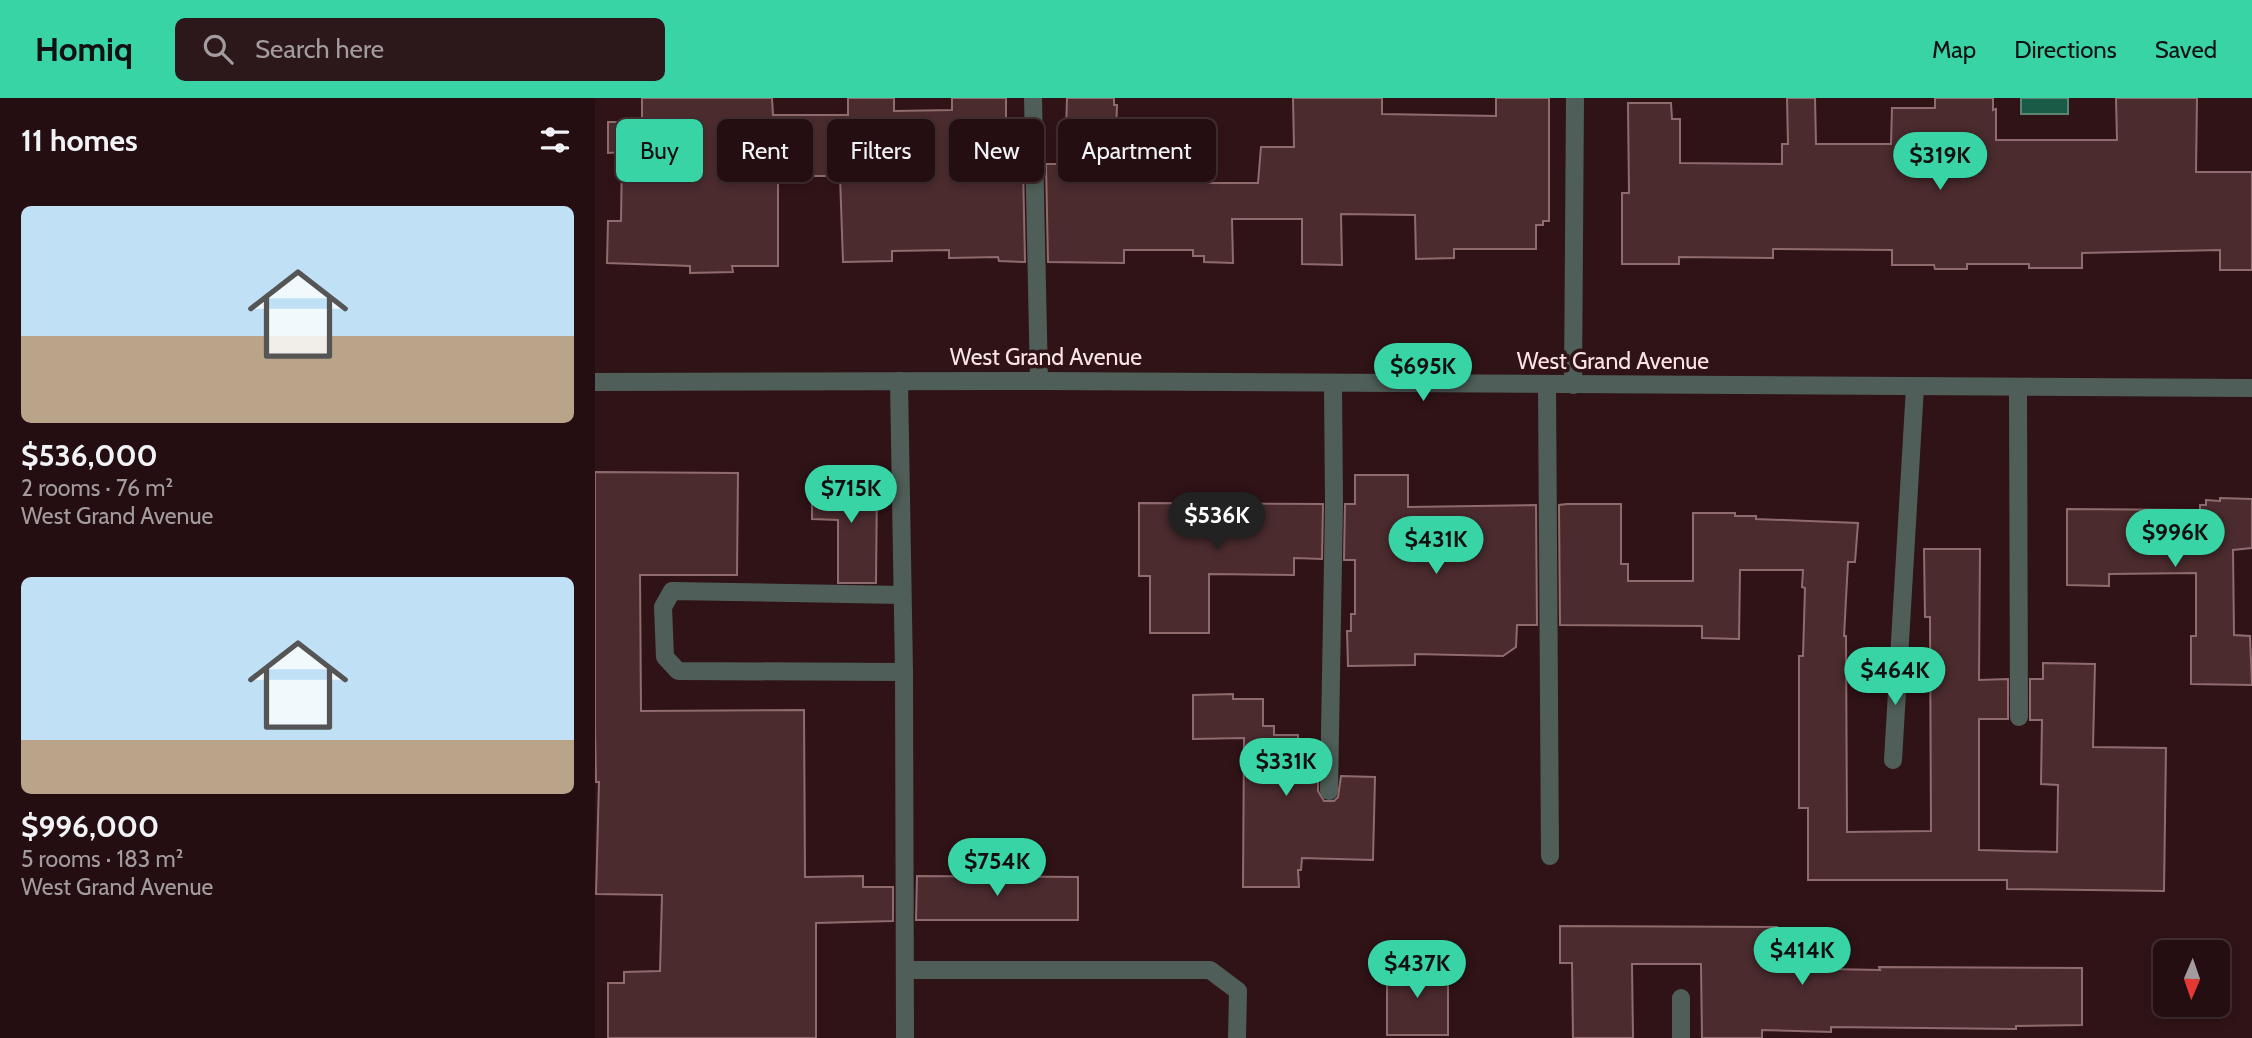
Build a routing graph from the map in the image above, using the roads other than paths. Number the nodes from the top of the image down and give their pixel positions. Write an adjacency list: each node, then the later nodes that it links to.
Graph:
1 (1034, 98): 4 (street)
2 (1575, 98): 8 (street)
3 (899, 381): 4 (street, West Grand Avenue); 5 (street, West Grand Avenue); 12 (street)
4 (1039, 381): 6 (street, West Grand Avenue)
5 (595, 382)
6 (1333, 383): 7 (street, West Grand Avenue); 16 (street)
7 (1547, 385): 8 (street, West Grand Avenue); 17 (street)
8 (1573, 385): 9 (street, West Grand Avenue)
9 (1915, 387): 10 (street, West Grand Avenue); 15 (street)
10 (2018, 388): 11 (street, West Grand Avenue); 14 (street)
11 (2252, 388)
12 (902, 595): 13 (street); 13 (street)
13 (904, 672): 18 (street)
14 (2019, 717)
15 (1893, 760)
16 (1329, 791)
17 (1550, 856)
18 (905, 970): 20 (street); 21 (street)
19 (1682, 998): 22 (street)
20 (905, 1038)
21 (1237, 1038)
22 (1681, 1038)

